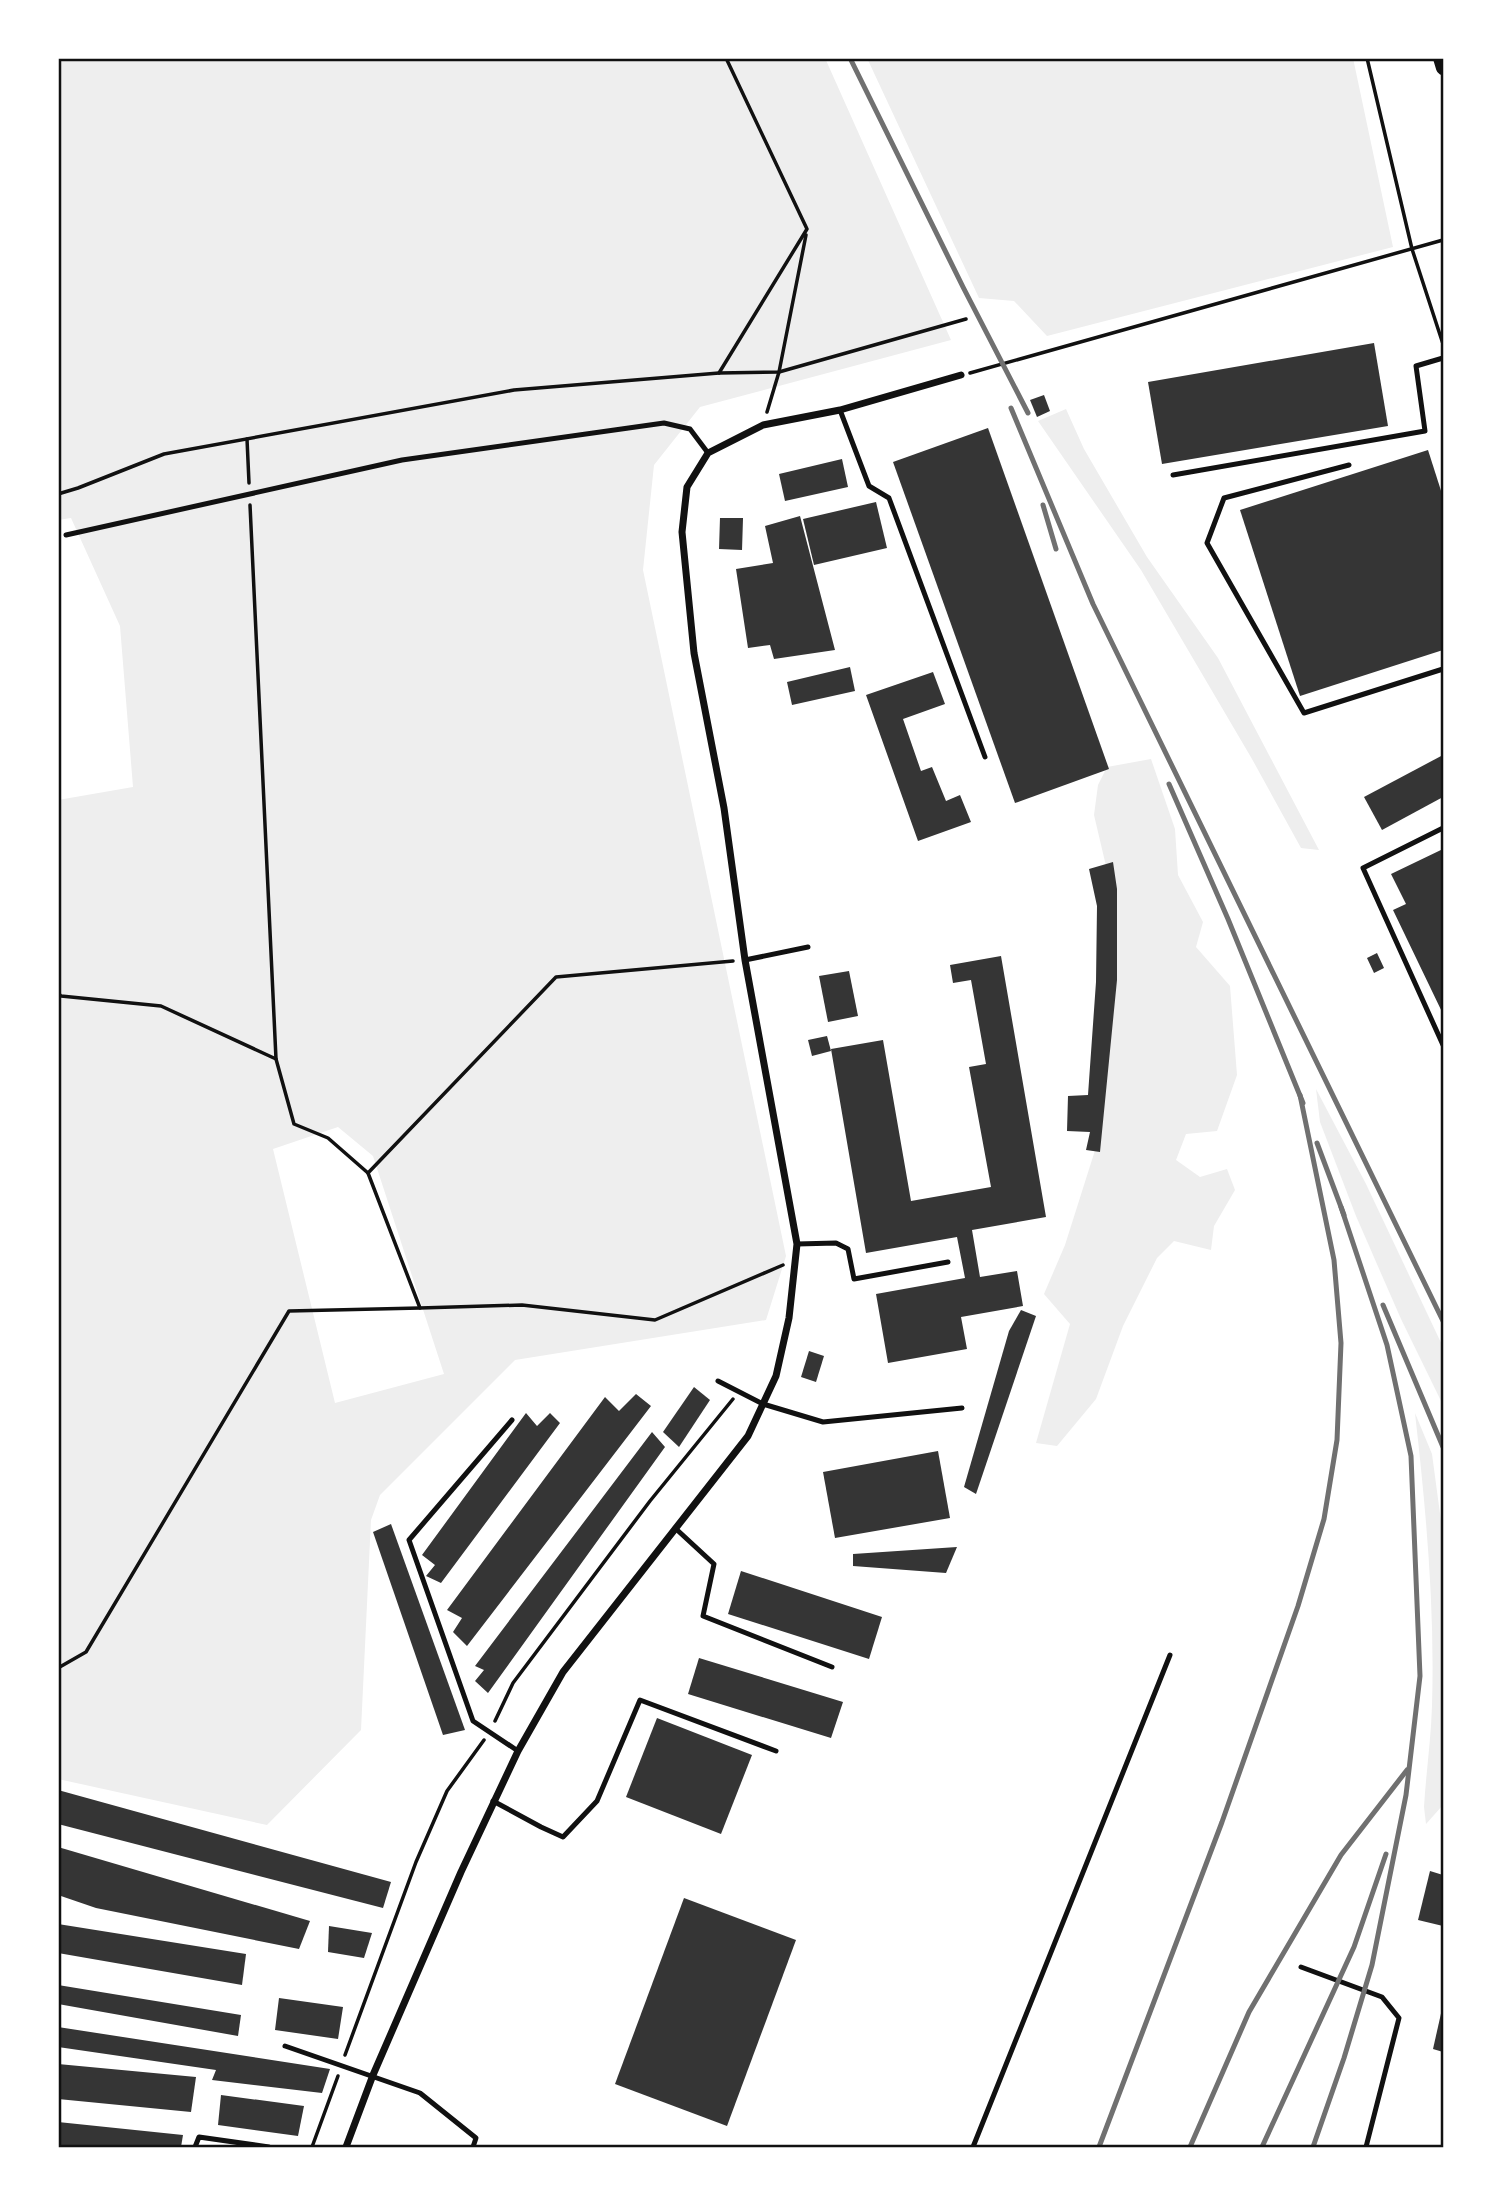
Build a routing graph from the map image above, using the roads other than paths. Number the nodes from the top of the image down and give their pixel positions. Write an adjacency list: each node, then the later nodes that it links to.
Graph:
1 (1440, 58): 2 (main road)
2 (1443, 68)
3 (1443, 358): 8 (lane)
4 (961, 375): 5 (street)
5 (840, 410): 6 (street); 11 (lane)
6 (709, 453): 9 (lane); 14 (street)
7 (1349, 465): 10 (lane)
8 (1173, 475)
9 (66, 535)
10 (1443, 669)
11 (985, 758)
12 (1443, 828): 15 (lane)
13 (808, 947): 14 (lane)
14 (745, 960): 16 (street)
15 (1443, 1045)
16 (797, 1244): 17 (lane); 19 (street)
17 (948, 1262)
18 (718, 1381): 19 (lane)
19 (763, 1405): 20 (lane); 22 (street)
20 (962, 1408)
21 (512, 1420): 25 (lane)
22 (675, 1528): 24 (lane); 25 (street)
23 (1170, 1655): 35 (lane)
24 (832, 1667)
25 (518, 1751): 27 (street)
26 (776, 1751): 27 (lane)
27 (493, 1801): 30 (street)
28 (1301, 1967): 36 (lane)
29 (285, 2046): 30 (lane)
30 (373, 2076): 33 (street); 34 (lane)
31 (195, 2147): 32 (lane)
32 (269, 2147)
33 (346, 2147)
34 (473, 2147)
35 (973, 2147)
36 (1366, 2147)

